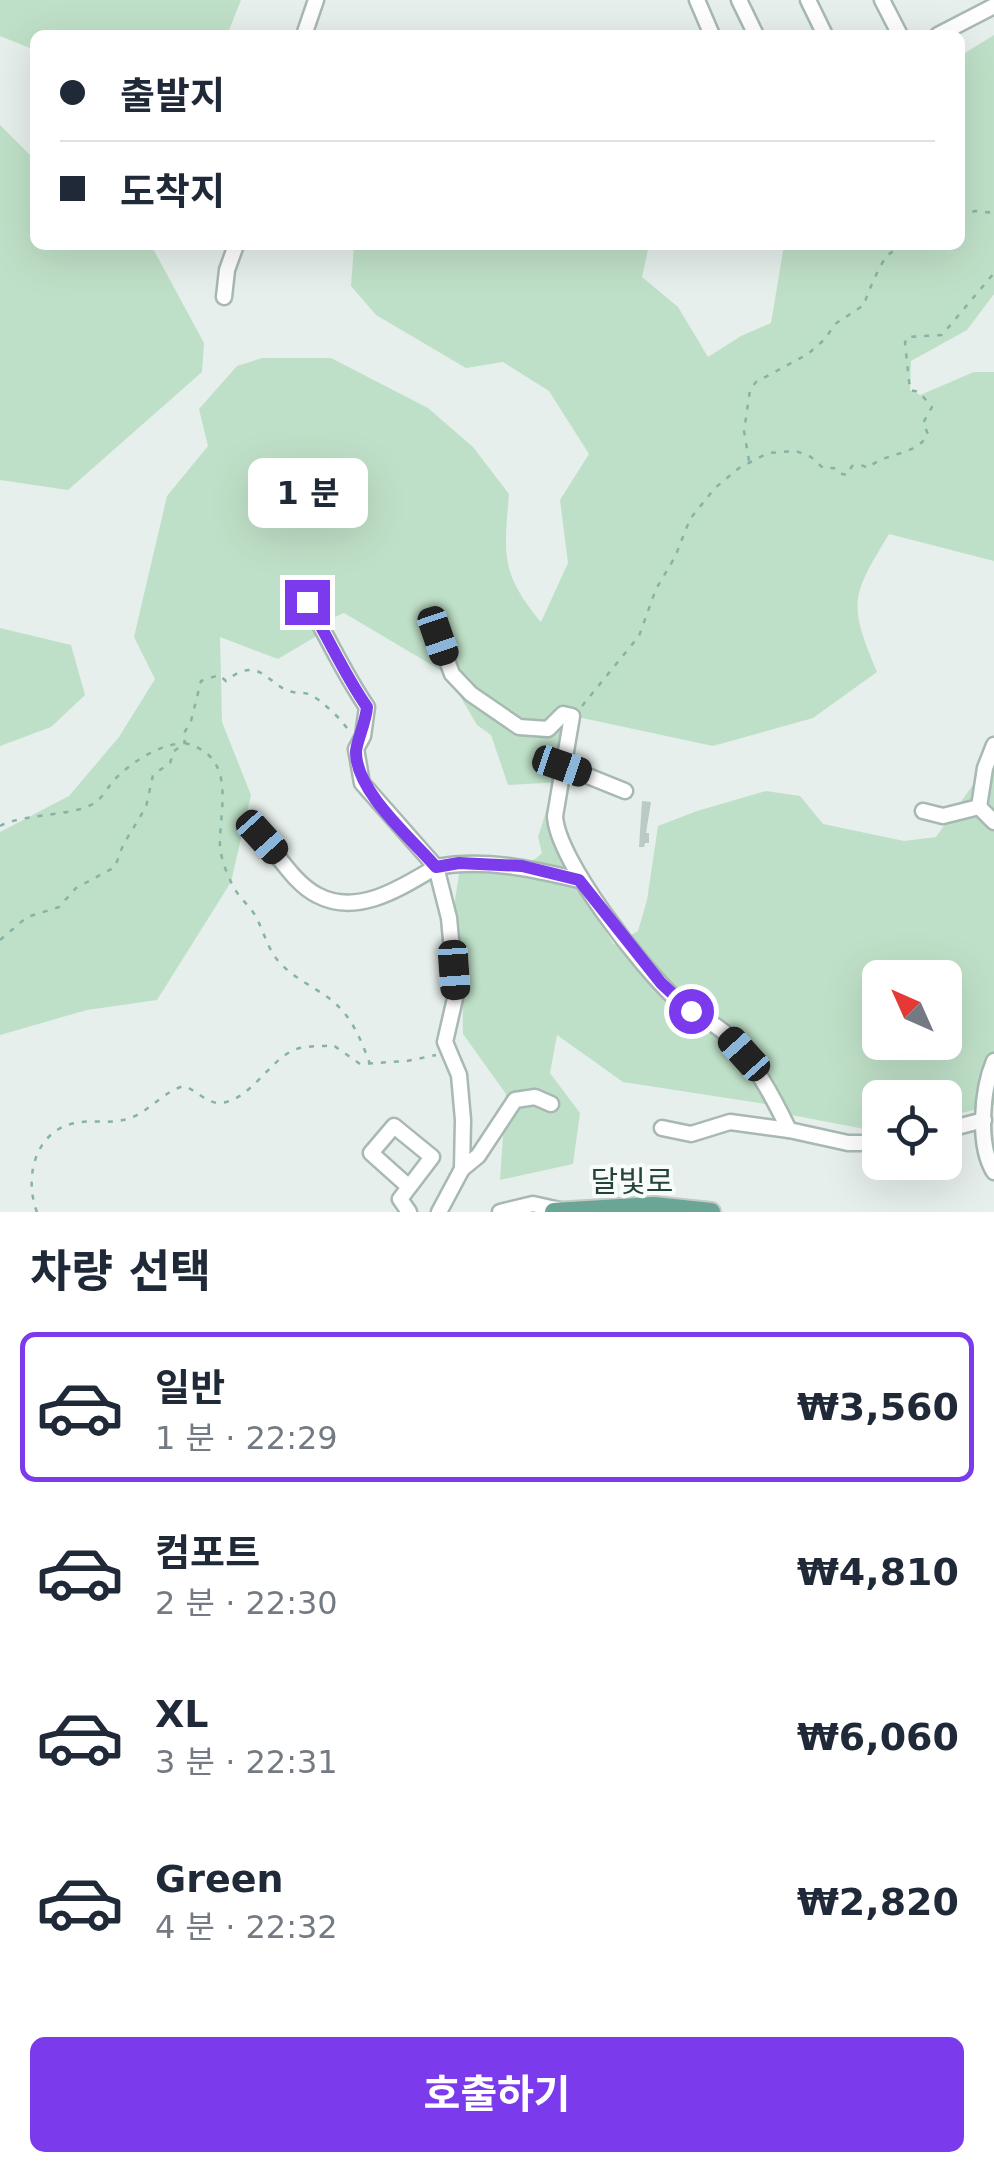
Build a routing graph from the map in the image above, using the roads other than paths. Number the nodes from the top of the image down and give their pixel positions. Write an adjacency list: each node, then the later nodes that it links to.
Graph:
1 (316, 0): 7 (street)
2 (697, 0): 8 (street)
3 (739, 0): 9 (street)
4 (808, 0): 10 (street)
5 (882, 0): 11 (street)
6 (994, 6): 12 (street)
7 (306, 30)
8 (710, 30)
9 (754, 30)
10 (823, 30)
11 (897, 30)
12 (948, 30)
13 (234, 250): 14 (street)
14 (224, 297)
15 (307, 602): 24 (street)
16 (438, 636): 18 (street)
17 (994, 745): 20 (street)
18 (562, 766): 19 (street); 25 (street)
19 (625, 790)
20 (979, 808): 21 (street); 22 (street)
21 (923, 811)
22 (994, 822)
23 (262, 837): 24 (street)
24 (436, 867): 25 (street); 33 (street)
25 (579, 880): 31 (street)
26 (994, 1061): 28 (street)
27 (551, 1104): 33 (street)
28 (984, 1120): 29 (street); 34 (street)
29 (962, 1126)
30 (662, 1128): 31 (street)
31 (789, 1130): 32 (street)
32 (862, 1143)
33 (462, 1170): 38 (street)
34 (994, 1172)
35 (409, 1187): 37 (street)
36 (557, 1211): 39 (street); 40 (main road, 달빛로)
37 (408, 1212)
38 (438, 1212)
39 (500, 1212)
40 (711, 1212)

